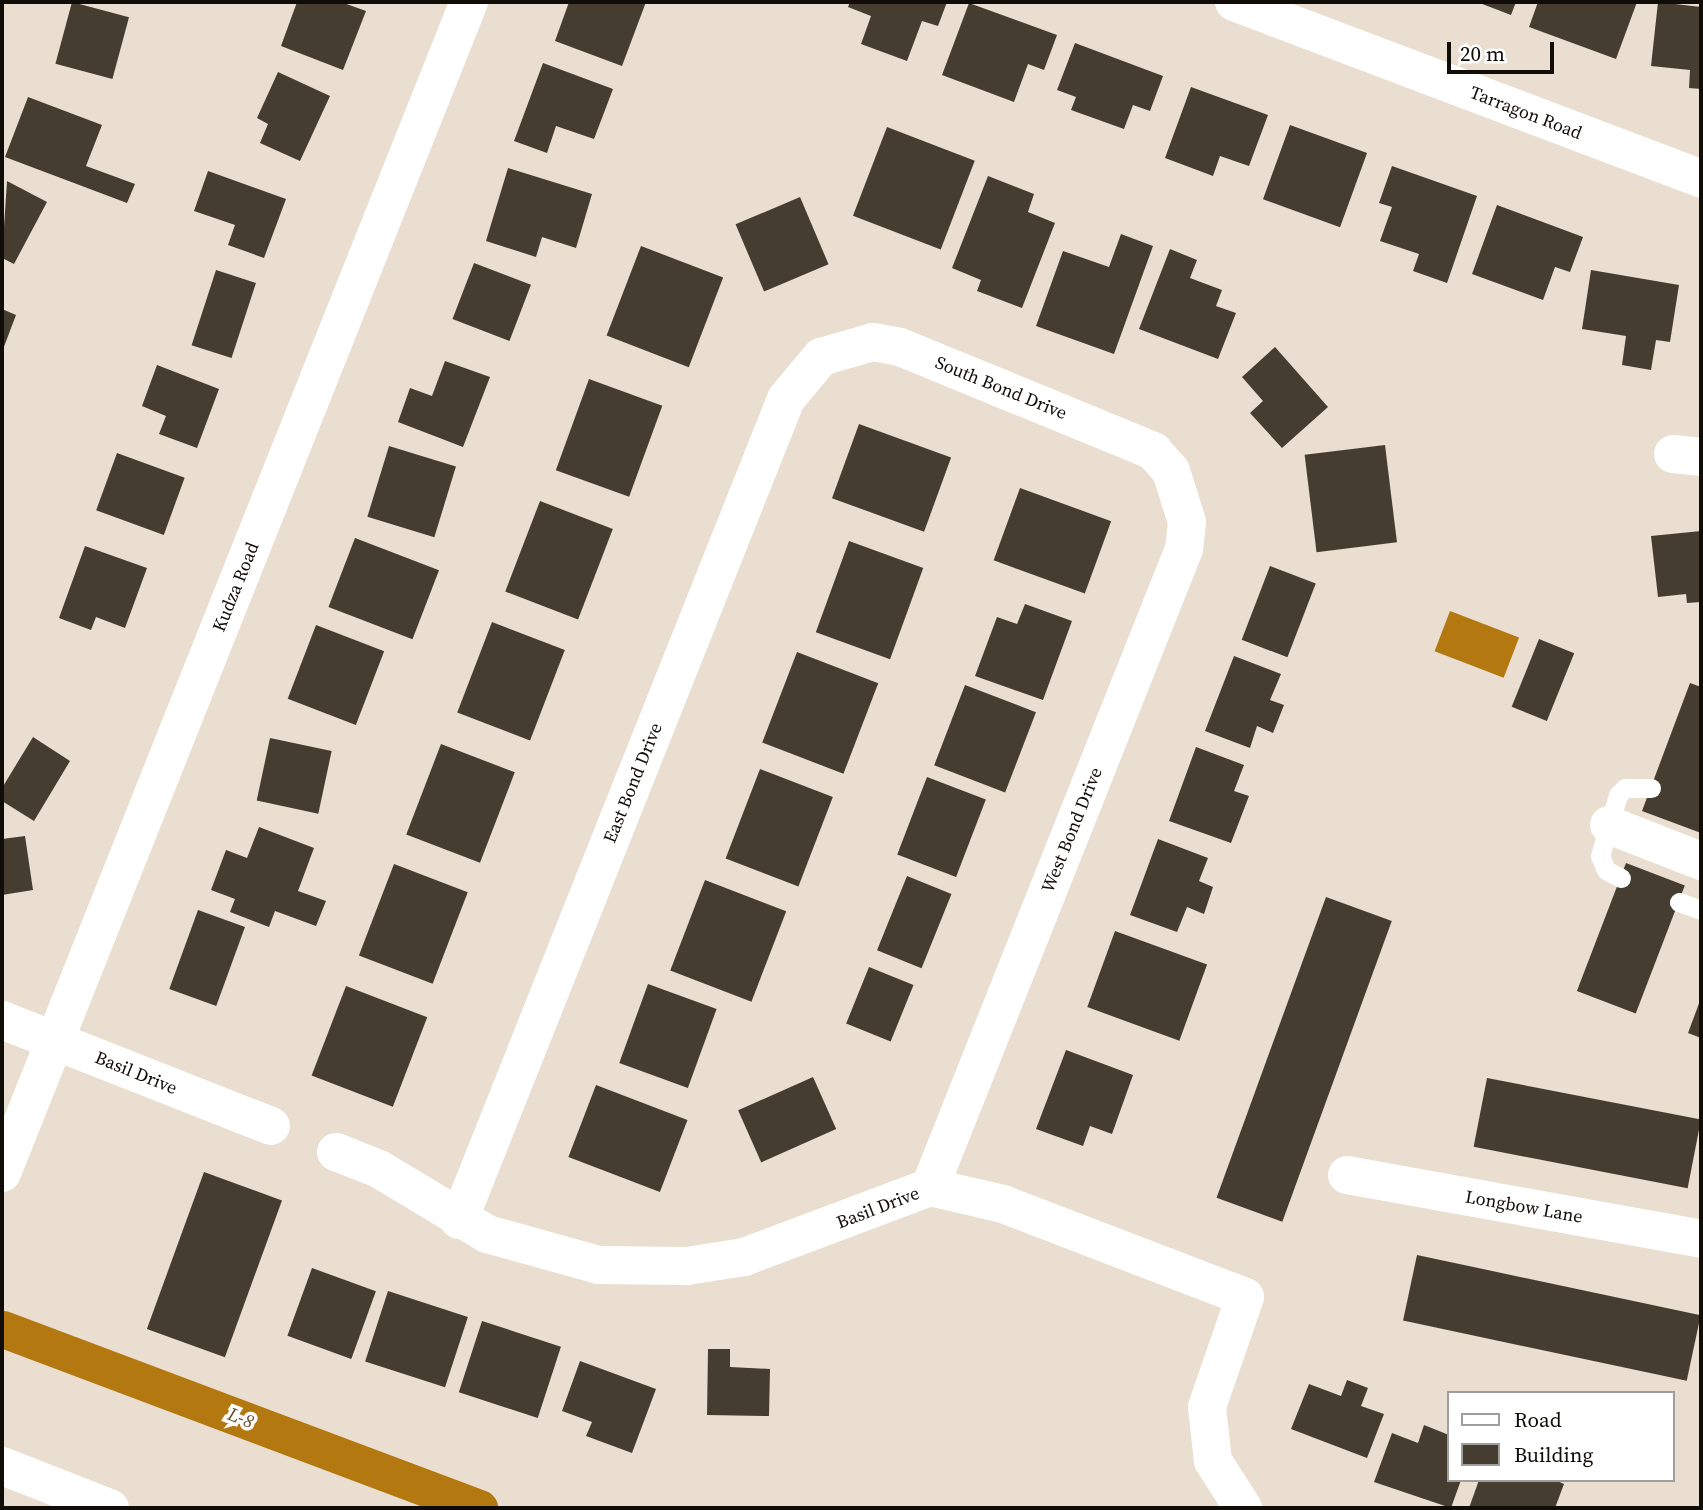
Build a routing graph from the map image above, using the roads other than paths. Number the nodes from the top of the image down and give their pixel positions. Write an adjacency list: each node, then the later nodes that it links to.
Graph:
1 (468, 2): 13 (street, Kudza Road)
2 (1234, 2): 3 (street, Tarragon Road)
3 (1701, 178)
4 (821, 356): 5 (street, South Bond Drive); 19 (street, East Bond Drive)
5 (1171, 471): 18 (street, West Bond Drive)
6 (1651, 788): 7 (lane)
7 (1609, 825): 8 (street); 9 (lane)
8 (1701, 861)
9 (1621, 878)
10 (1679, 902): 11 (lane)
11 (1701, 910)
12 (2, 1020): 13 (street, Basil Drive)
13 (55, 1040): 14 (street, Basil Drive); 16 (street, Kudza Road)
14 (271, 1126)
15 (336, 1152): 19 (street, Basil Drive)
16 (2, 1172)
17 (1347, 1175): 20 (street, Longbow Lane)
18 (930, 1187): 19 (street, Basil Drive); 23 (street, Basil Drive)
19 (459, 1220)
20 (1701, 1239)
21 (2, 1466): 22 (street)
22 (110, 1508)
23 (1243, 1508)

